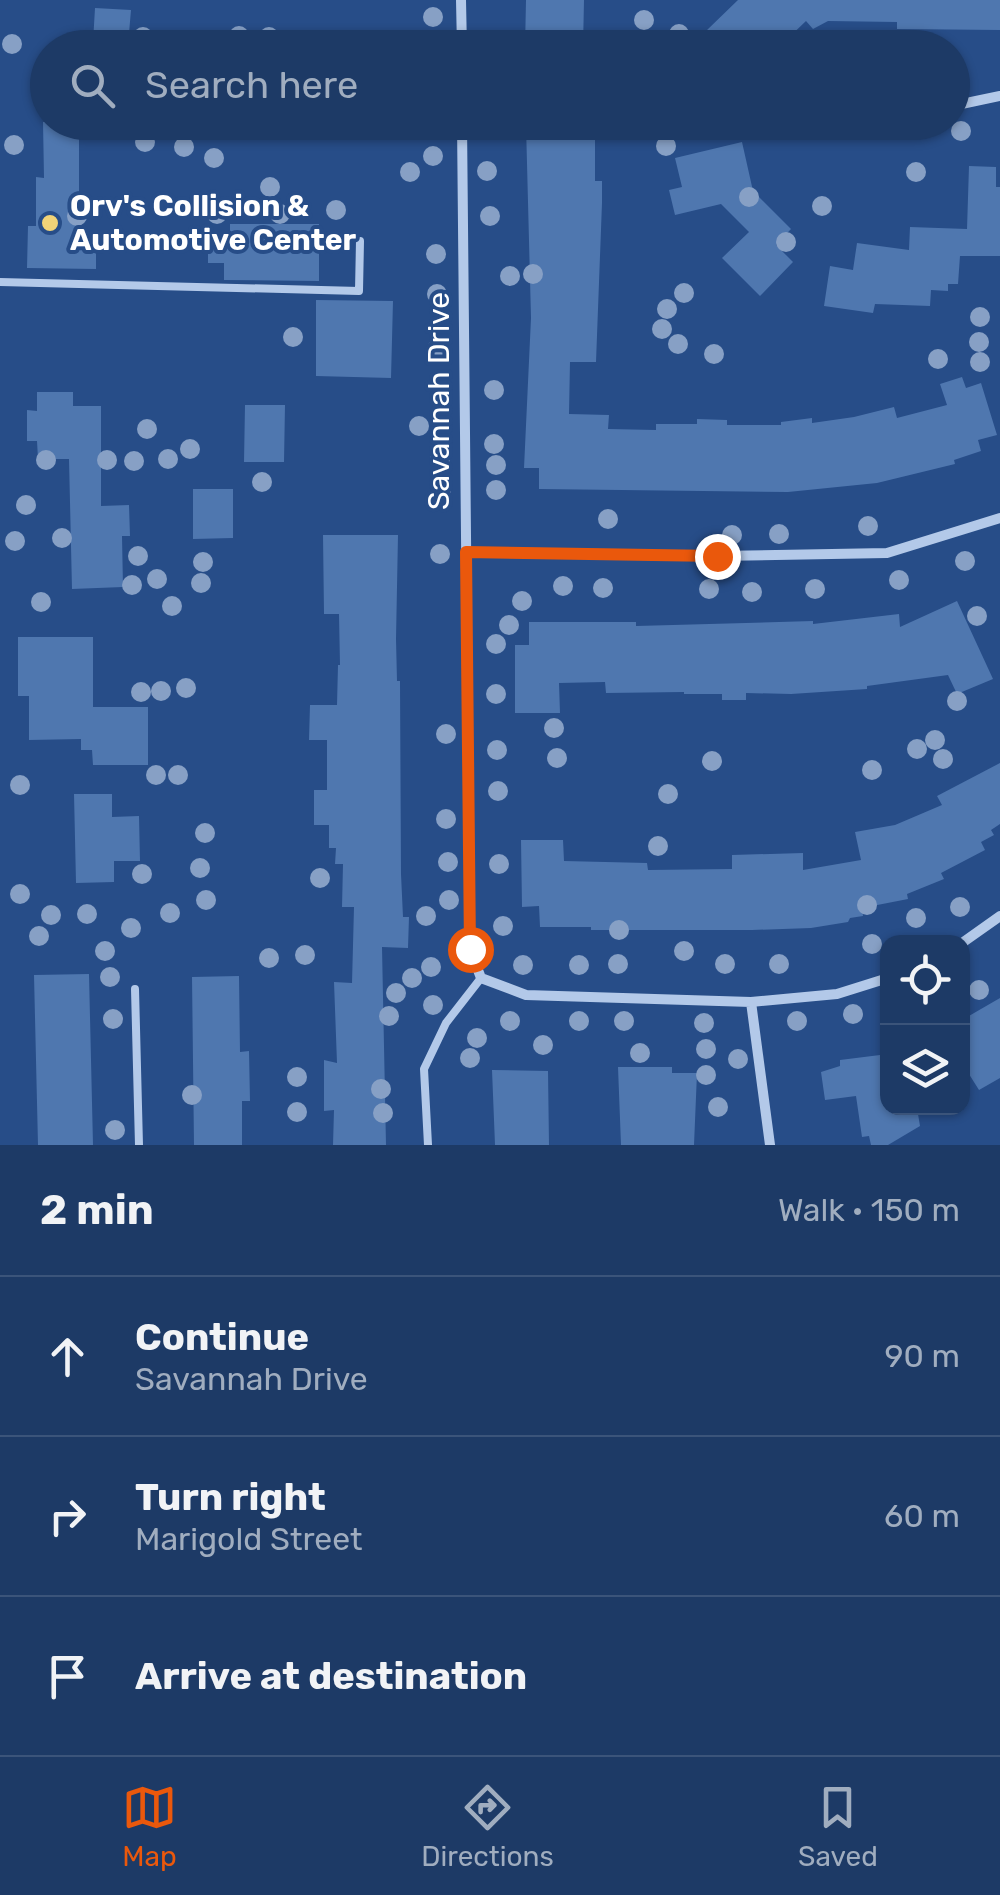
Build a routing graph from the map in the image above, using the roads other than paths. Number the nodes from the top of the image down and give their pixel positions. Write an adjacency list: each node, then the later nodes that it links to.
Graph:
1 (462, 0): 2 (street)
2 (462, 30)
3 (1000, 96): 4 (street)
4 (970, 102)
5 (462, 140): 9 (street, Savannah Drive)
6 (360, 240): 7 (lane)
7 (0, 282)
8 (1000, 518): 9 (street)
9 (466, 552): 12 (street, Savannah Drive)
10 (1000, 916): 11 (street)
11 (970, 937)
12 (482, 978): 15 (street); 17 (lane)
13 (880, 981): 15 (street)
14 (134, 989): 16 (lane)
15 (751, 1002): 18 (street)
16 (139, 1145)
17 (428, 1145)
18 (770, 1145)

